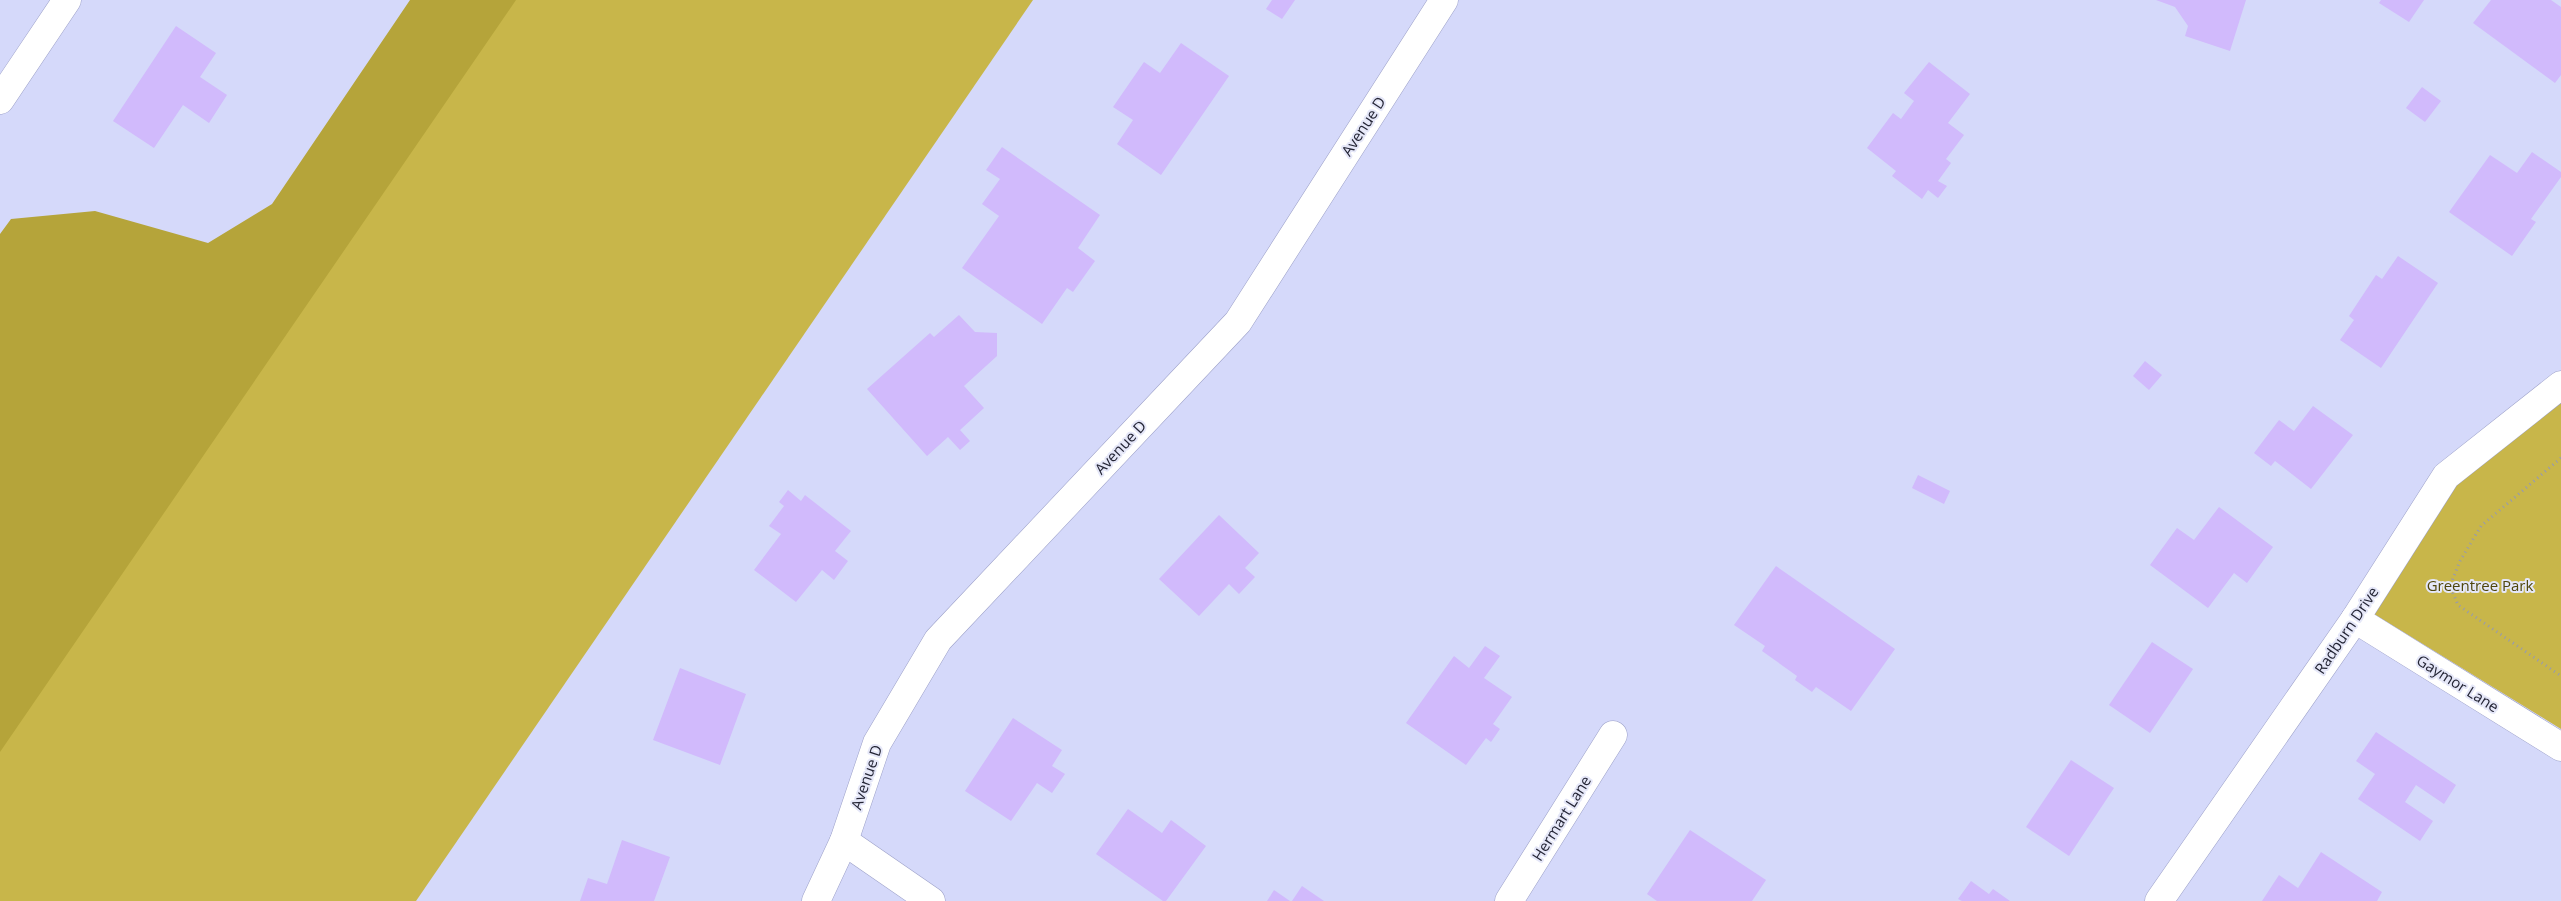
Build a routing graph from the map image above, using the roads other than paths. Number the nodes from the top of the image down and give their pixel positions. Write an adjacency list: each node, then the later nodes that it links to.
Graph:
1 (67, 0): 3 (street)
2 (1444, 0): 8 (street, Avenue D)
3 (0, 100)
4 (2561, 386): 5 (street, Radburn Drive)
5 (2355, 619): 7 (street, Gaymor Lane); 12 (street, Radburn Drive)
6 (1613, 735): 11 (street, Hermart Lane)
7 (2561, 747)
8 (844, 841): 9 (street, Avenue D); 10 (street)
9 (816, 901)
10 (931, 901)
11 (1509, 901)
12 (2159, 901)

